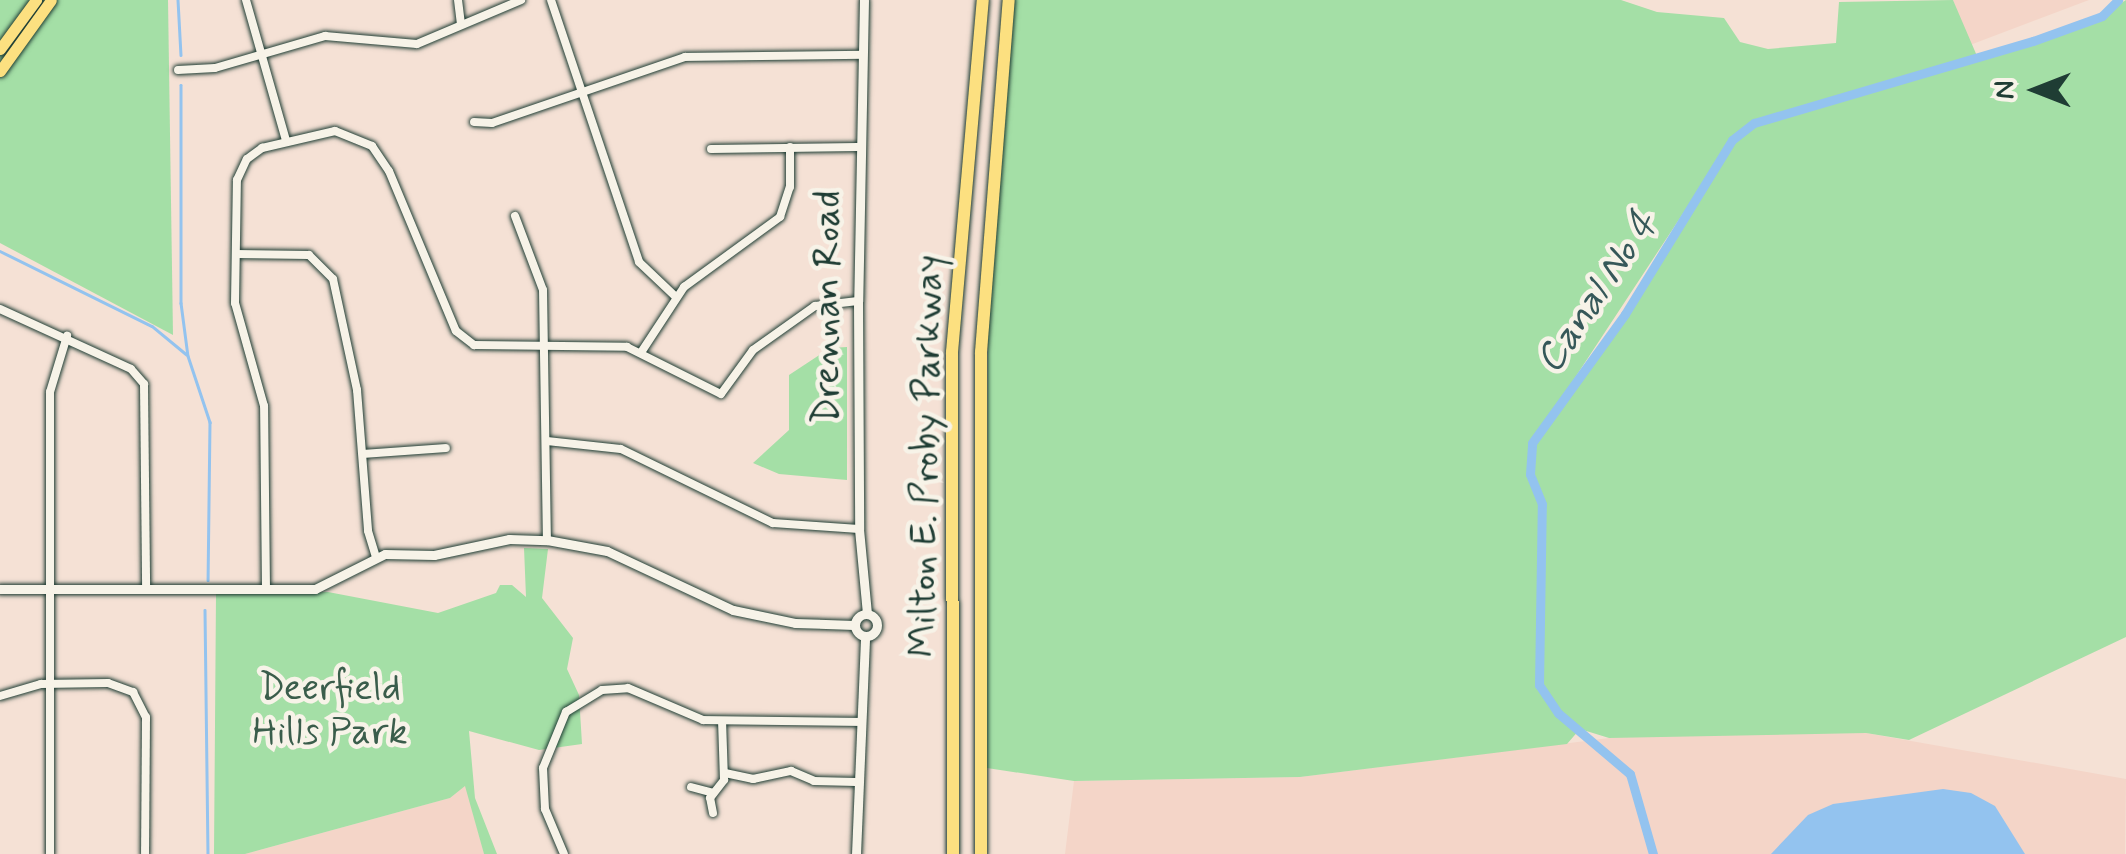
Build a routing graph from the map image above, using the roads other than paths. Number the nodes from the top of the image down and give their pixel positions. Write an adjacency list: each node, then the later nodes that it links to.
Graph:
1 (36, 0): 11 (main road)
2 (51, 0): 15 (main road)
3 (246, 0): 12 (street)
4 (458, 0): 10 (street)
5 (521, 0): 10 (street)
6 (551, 0): 16 (street)
7 (864, 0): 13 (street, Drennan Road)
8 (984, 0): 60 (highway, Milton E. Proby Parkway)
9 (1009, 0): 61 (highway, Milton E. Proby Parkway)
10 (461, 24): 12 (street)
11 (0, 49)
12 (262, 54): 14 (street); 18 (street)
13 (861, 55): 16 (street); 20 (street, Drennan Road)
14 (178, 70)
15 (0, 71)
16 (583, 92): 17 (street); 24 (street)
17 (474, 122)
18 (286, 140): 23 (street); 27 (street)
19 (790, 147): 20 (street); 21 (street); 24 (street)
20 (858, 147): 25 (street, Drennan Road)
21 (711, 149)
22 (515, 216): 30 (street)
23 (236, 254): 36 (street); 42 (street)
24 (676, 297): 31 (street)
25 (858, 301): 32 (street); 37 (street, Drennan Road)
26 (0, 309): 28 (street)
27 (456, 330): 29 (street); 30 (street)
28 (67, 336): 40 (street); 41 (street)
29 (445, 338)
30 (545, 346): 31 (street); 34 (street)
31 (642, 351): 32 (street)
32 (730, 388): 33 (street)
33 (741, 396)
34 (547, 441): 37 (street); 38 (street)
35 (446, 448): 36 (street)
36 (363, 454): 39 (street)
37 (859, 529): 44 (street, Drennan Road)
38 (547, 540): 39 (street); 45 (street)
39 (376, 557): 42 (street)
40 (51, 588): 41 (street); 43 (street); 47 (street)
41 (146, 588): 42 (street)
42 (266, 588)
43 (0, 589)
44 (866, 614): 45 (street); 46 (street, Drennan Road)
45 (854, 625): 46 (street)
46 (865, 637): 50 (street)
47 (51, 684): 48 (street); 56 (street); 57 (street)
48 (0, 696)
49 (722, 721): 50 (street); 51 (street); 58 (street)
50 (860, 722): 52 (street)
51 (725, 774): 52 (street); 54 (street)
52 (856, 782): 59 (street)
53 (690, 787): 54 (street)
54 (713, 792): 55 (street)
55 (713, 814)
56 (50, 854)
57 (145, 854)
58 (564, 854)
59 (856, 854)
60 (953, 854)
61 (981, 854)

